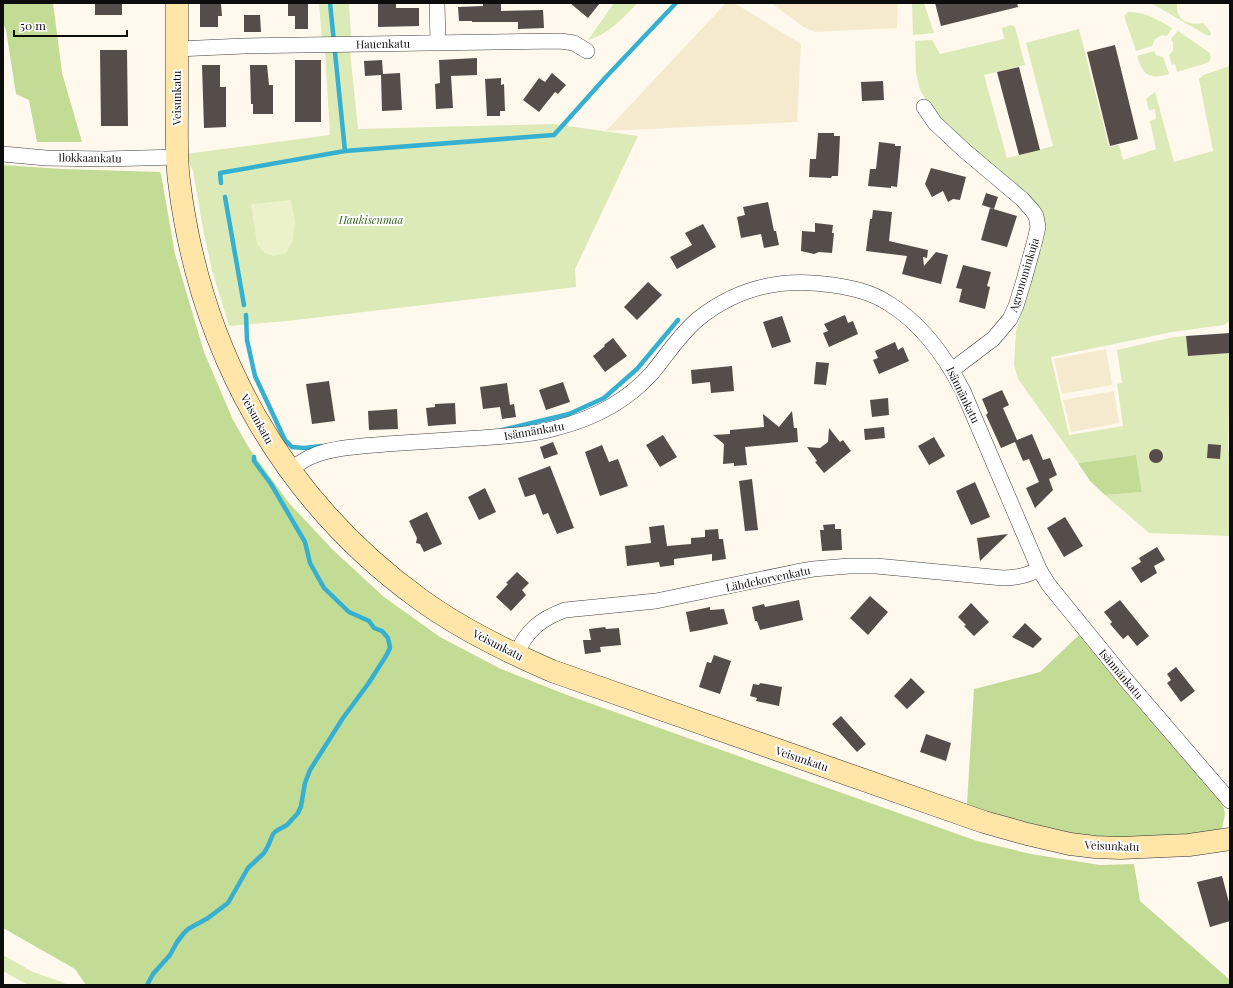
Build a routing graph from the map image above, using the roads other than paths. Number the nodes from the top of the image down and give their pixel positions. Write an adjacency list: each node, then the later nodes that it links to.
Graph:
1 (177, 3): 4 (street, Veisunkatu)
2 (437, 3): 3 (street)
3 (438, 43): 4 (street, Hauenkatu); 5 (street, Hauenkatu)
4 (177, 49): 8 (street, Veisunkatu)
5 (587, 52)
6 (924, 107): 9 (street, Agronominkuja)
7 (3, 154): 8 (street, Ilokkaankatu)
8 (178, 157): 10 (street, Veisunkatu)
9 (952, 370): 10 (street, Isännänkatu); 11 (street, Isännänkatu)
10 (290, 470): 12 (street, Veisunkatu)
11 (1039, 570): 12 (street, Lähdekorvenkatu); 13 (street, Isännänkatu)
12 (516, 655): 14 (street, Veisunkatu)
13 (1230, 801)
14 (1230, 839)

